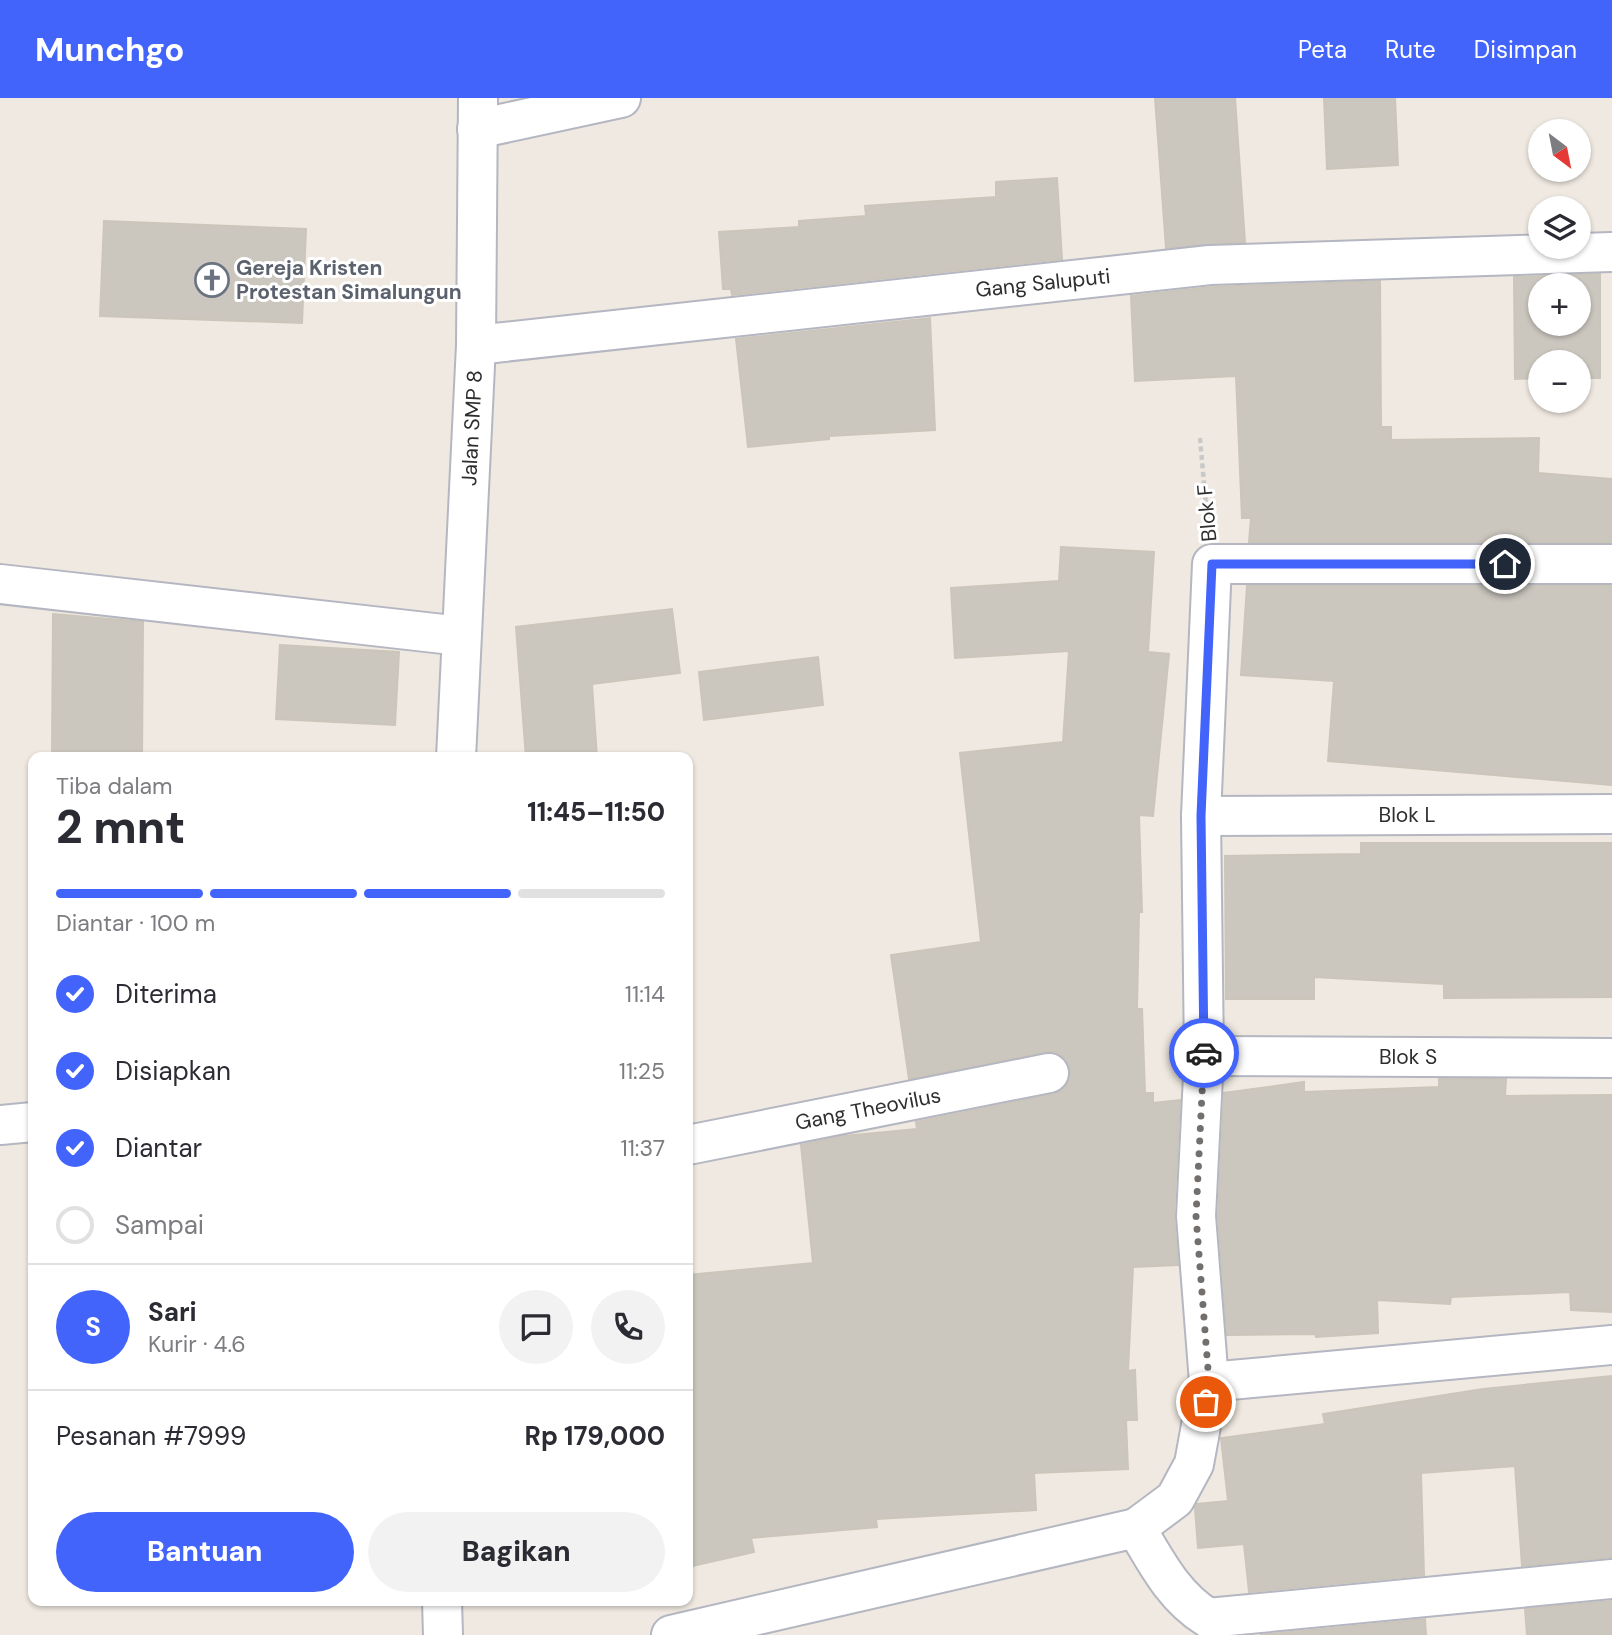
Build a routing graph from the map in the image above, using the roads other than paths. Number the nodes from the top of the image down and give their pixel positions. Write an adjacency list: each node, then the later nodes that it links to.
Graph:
1 (621, 98): 2 (street)
2 (477, 113): 4 (street, Jalan SMP 8)
3 (1612, 252): 4 (street, Gang Saluputi)
4 (476, 345): 7 (street, Jalan SMP 8)
5 (1612, 564): 10 (street, Blok F)
6 (0, 584): 7 (street)
7 (461, 636): 8 (street, Jalan SMP 8)
8 (456, 752)
9 (1612, 814): 10 (street, Blok L)
10 (1201, 816): 11 (street, Blok F)
11 (1204, 1056): 12 (street, Blok S); 18 (street, Blok F)
12 (1612, 1058)
13 (1049, 1073): 16 (street, Gang Theovilus)
14 (28, 1122): 15 (street)
15 (0, 1125)
16 (693, 1144)
17 (1612, 1345): 18 (street)
18 (1209, 1382): 19 (street, Blok F)
19 (1136, 1528): 20 (street); 23 (street)
20 (1612, 1579)
21 (442, 1606): 22 (street)
22 (443, 1635)
23 (671, 1635)

